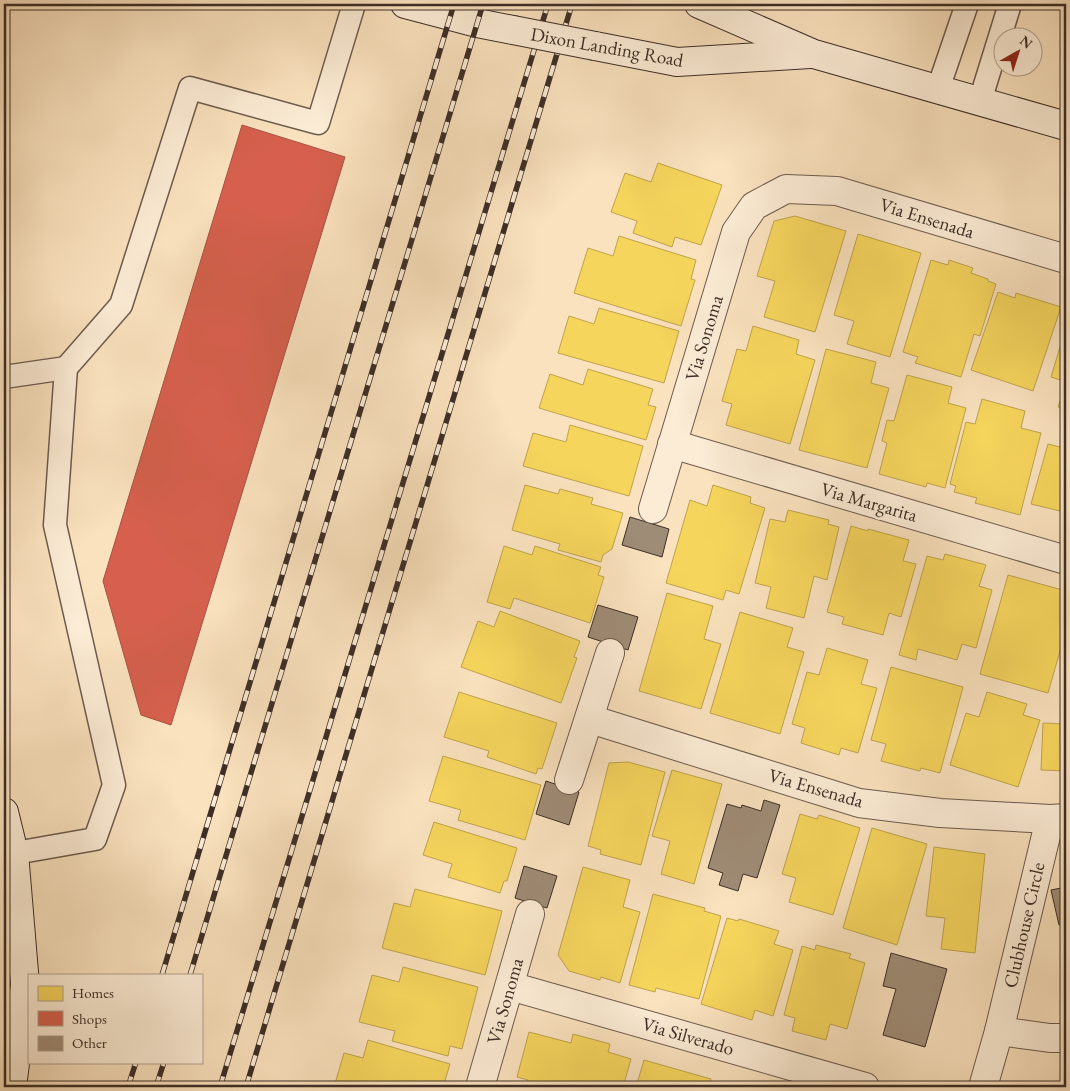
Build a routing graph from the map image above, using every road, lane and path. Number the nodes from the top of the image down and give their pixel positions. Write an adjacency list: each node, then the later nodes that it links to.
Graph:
1 (354, 4): 12 (lane)
2 (405, 4): 6 (street, Dixon Landing Road, bridge)
3 (699, 4): 6 (street, Dixon Landing Road)
4 (967, 4): 7 (lane)
5 (1010, 4): 8 (lane)
6 (814, 54): 7 (street, Dixon Landing Road)
7 (938, 89): 8 (street, Dixon Landing Road)
8 (980, 101): 9 (street, Dixon Landing Road)
9 (1066, 126)
10 (786, 189): 11 (street, Via Ensenada); 14 (street, Via Sonoma)
11 (1066, 260)
12 (66, 368): 13 (lane); 22 (lane)
13 (4, 377)
14 (672, 444): 15 (street, Via Sonoma); 16 (street, Via Margarita)
15 (653, 509)
16 (1066, 560)
17 (610, 653): 18 (street)
18 (590, 719): 19 (street); 21 (street, Via Ensenada)
19 (569, 780)
20 (4, 812): 22 (street)
21 (1058, 818): 25 (street, Clubhouse Circle)
22 (9, 854): 27 (street)
23 (530, 914): 24 (street, Via Sonoma)
24 (510, 986): 28 (street, Via Sonoma); 29 (street, Via Silverado)
25 (999, 1031): 26 (street); 30 (street, Clubhouse Circle)
26 (1066, 1038)
27 (12, 1087)
28 (480, 1087)
29 (865, 1087)
30 (983, 1087)

